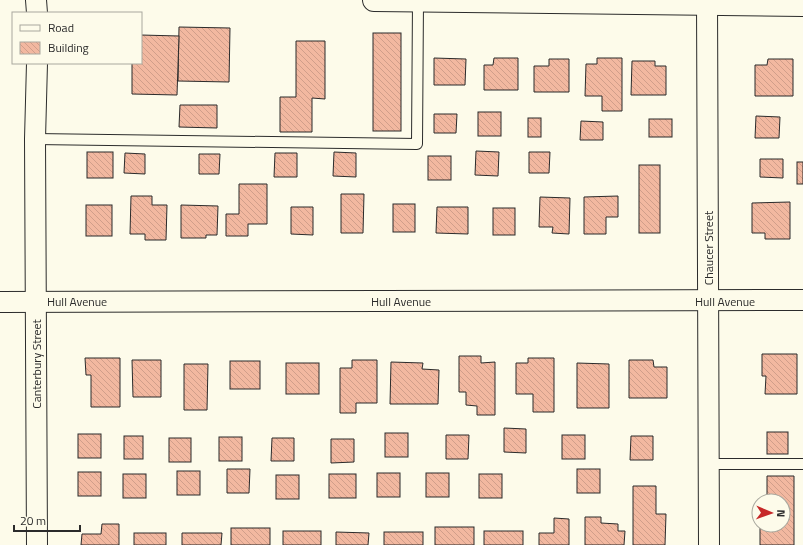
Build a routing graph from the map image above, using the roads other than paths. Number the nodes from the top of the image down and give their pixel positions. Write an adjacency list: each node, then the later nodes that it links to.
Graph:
1 (36, 0): 6 (street)
2 (374, 0): 3 (street)
3 (418, 1): 4 (street); 8 (lane)
4 (707, 2): 5 (street); 11 (street, Chaucer Street)
5 (803, 5)
6 (37, 12)
7 (37, 64): 8 (street, Canterbury Street)
8 (35, 139): 10 (street, Canterbury Street)
9 (803, 300): 11 (street, Hull Avenue)
10 (36, 301): 11 (street, Hull Avenue); 12 (street, Hull Avenue); 15 (street, Canterbury Street)
11 (708, 301): 13 (street, Chaucer Street)
12 (0, 302)
13 (708, 464): 14 (lane); 16 (street, Chaucer Street)
14 (803, 464)
15 (37, 545)
16 (709, 545)

